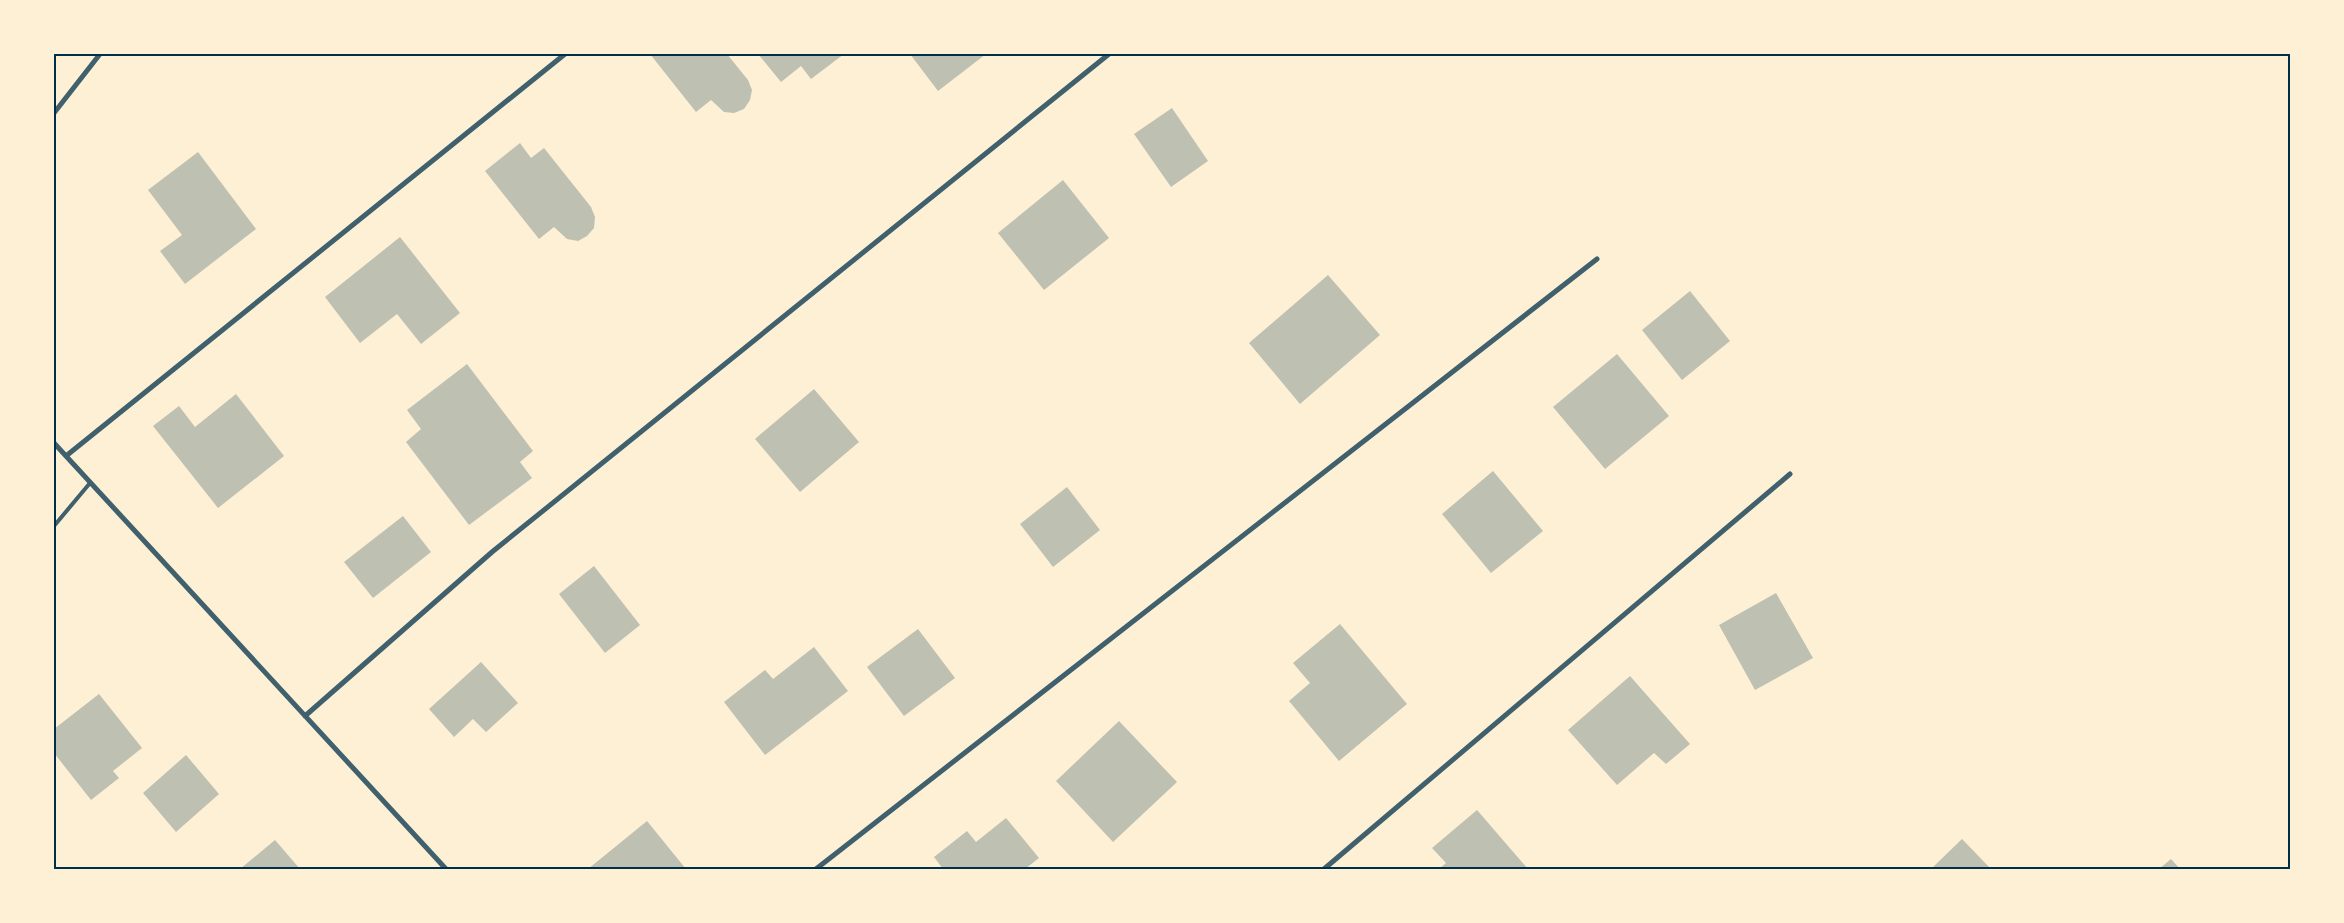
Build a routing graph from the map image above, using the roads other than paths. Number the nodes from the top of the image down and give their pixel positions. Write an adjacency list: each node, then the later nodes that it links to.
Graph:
1 (100, 54): 4 (street)
2 (565, 54): 7 (street)
3 (1109, 54): 11 (street)
4 (54, 113)
5 (1597, 259): 13 (street)
6 (54, 444): 7 (street)
7 (66, 456): 9 (street)
8 (1790, 474): 14 (street)
9 (90, 483): 10 (lane); 11 (street)
10 (54, 526)
11 (305, 716): 12 (street)
12 (446, 869)
13 (816, 869)
14 (1324, 869)

